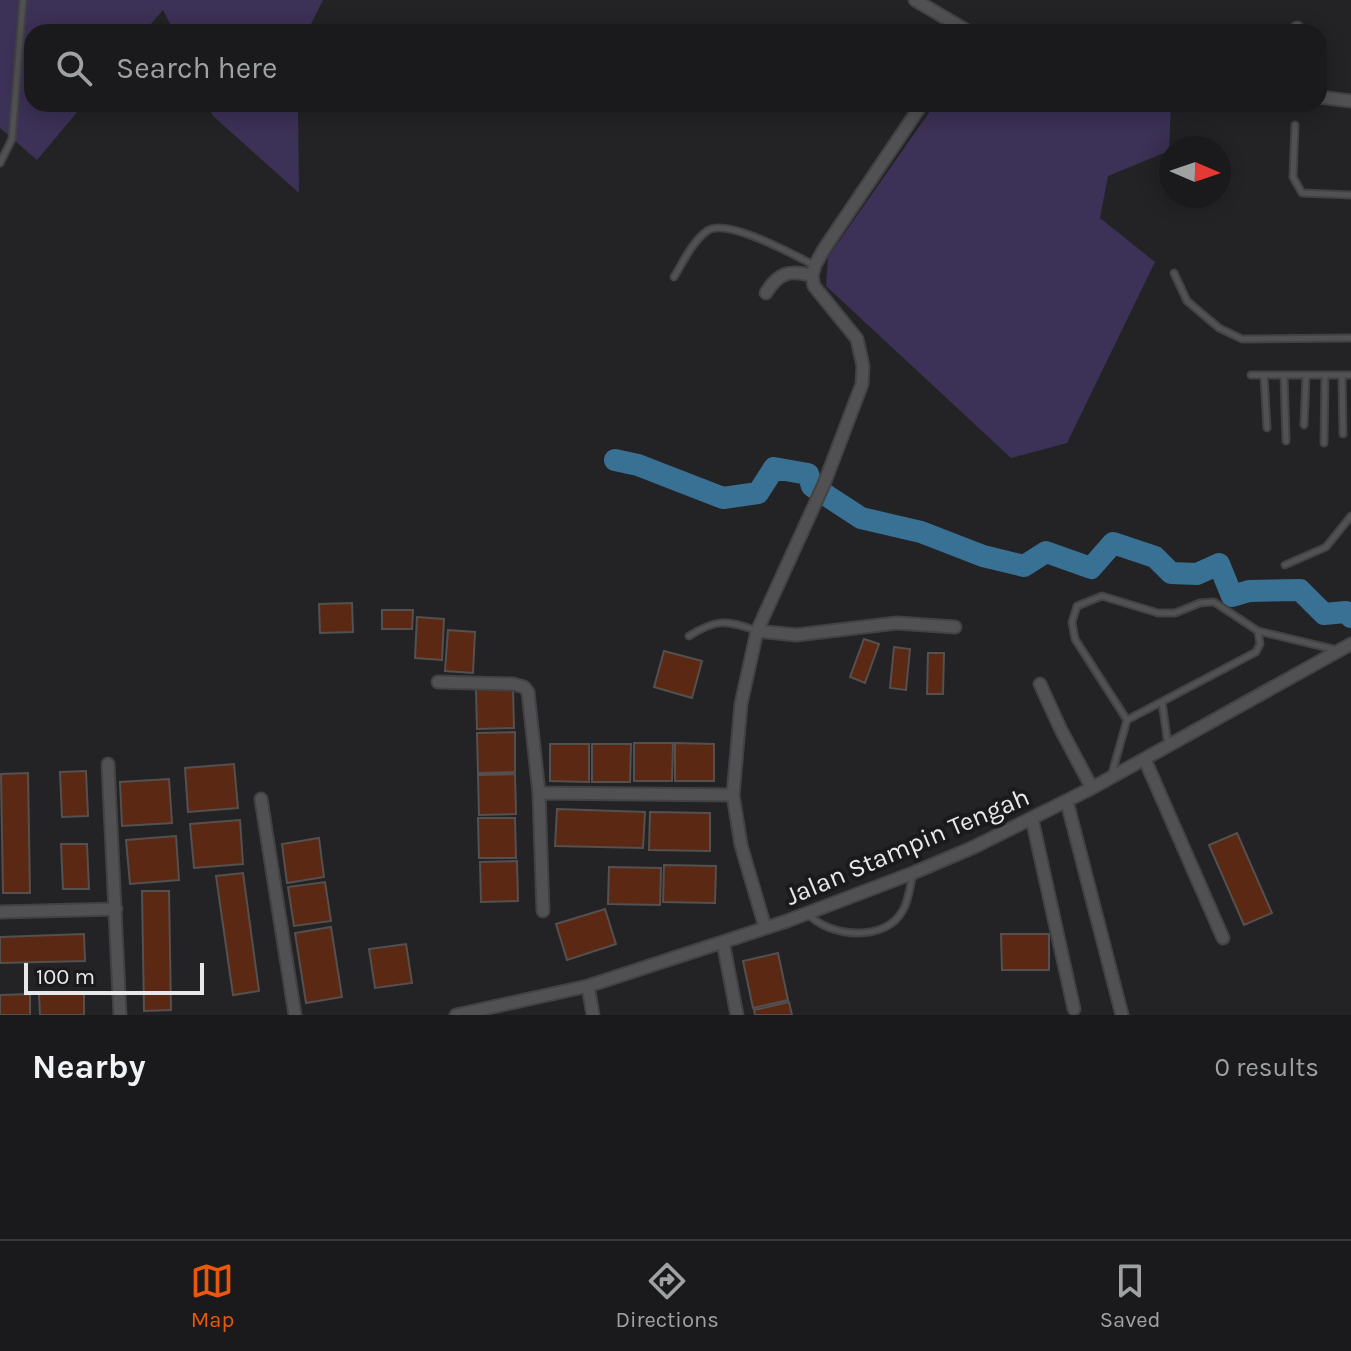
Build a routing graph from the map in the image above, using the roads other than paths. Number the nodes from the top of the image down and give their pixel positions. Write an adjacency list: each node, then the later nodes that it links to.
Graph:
1 (23, 0): 8 (lane)
2 (915, 0): 3 (street)
3 (956, 24)
4 (1327, 98): 5 (street)
5 (1351, 101)
6 (917, 112): 10 (street)
7 (1295, 125): 9 (lane)
8 (0, 163)
9 (1351, 195)
10 (814, 270): 12 (lane); 13 (street); 30 (street)
11 (1174, 273): 14 (lane)
12 (674, 277)
13 (766, 293)
14 (1351, 338)
15 (1251, 375): 16 (lane)
16 (1264, 375): 17 (lane); 23 (lane)
17 (1284, 375): 18 (lane); 25 (lane)
18 (1306, 375): 19 (lane); 22 (lane)
19 (1325, 375): 20 (lane); 26 (lane)
20 (1342, 375): 21 (lane); 24 (lane)
21 (1351, 375)
22 (1304, 425)
23 (1267, 428)
24 (1343, 434)
25 (1286, 441)
26 (1324, 443)
27 (1351, 516): 28 (lane)
28 (1285, 565)
29 (955, 627): 30 (street)
30 (757, 631): 32 (lane); 44 (street)
31 (1258, 631): 33 (lane); 36 (lane); 37 (lane)
32 (689, 636)
33 (1345, 647): 38 (street, Jalan Stampin Tengah)
34 (438, 682): 43 (street)
35 (1040, 684): 42 (street)
36 (1162, 702): 37 (lane); 38 (lane)
37 (1127, 720): 41 (lane)
38 (1168, 745): 39 (street, Jalan Stampin Tengah)
39 (1145, 760): 41 (street, Jalan Stampin Tengah); 54 (street)
40 (108, 764): 49 (street)
41 (1110, 779): 42 (street, Jalan Stampin Tengah)
42 (1092, 788): 46 (street, Jalan Stampin Tengah)
43 (539, 793): 44 (street); 50 (street)
44 (733, 795): 53 (street)
45 (261, 799): 60 (street)
46 (1067, 802): 47 (street, Jalan Stampin Tengah); 63 (street)
47 (1032, 819): 48 (street, Jalan Stampin Tengah); 57 (street)
48 (913, 873): 52 (street, Jalan Stampin Tengah); 52 (lane)
49 (116, 909): 51 (street); 59 (street)
50 (543, 911)
51 (0, 912)
52 (808, 914): 53 (street, Jalan Stampin Tengah)
53 (765, 927): 55 (street, Jalan Stampin Tengah)
54 (1223, 938)
55 (723, 942): 56 (street, Jalan Stampin Tengah); 62 (street)
56 (588, 986): 58 (street, Jalan Stampin Tengah); 61 (street)
57 (1074, 1009)
58 (463, 1014)
59 (120, 1015)
60 (295, 1015)
61 (593, 1015)
62 (737, 1015)
63 (1122, 1015)

